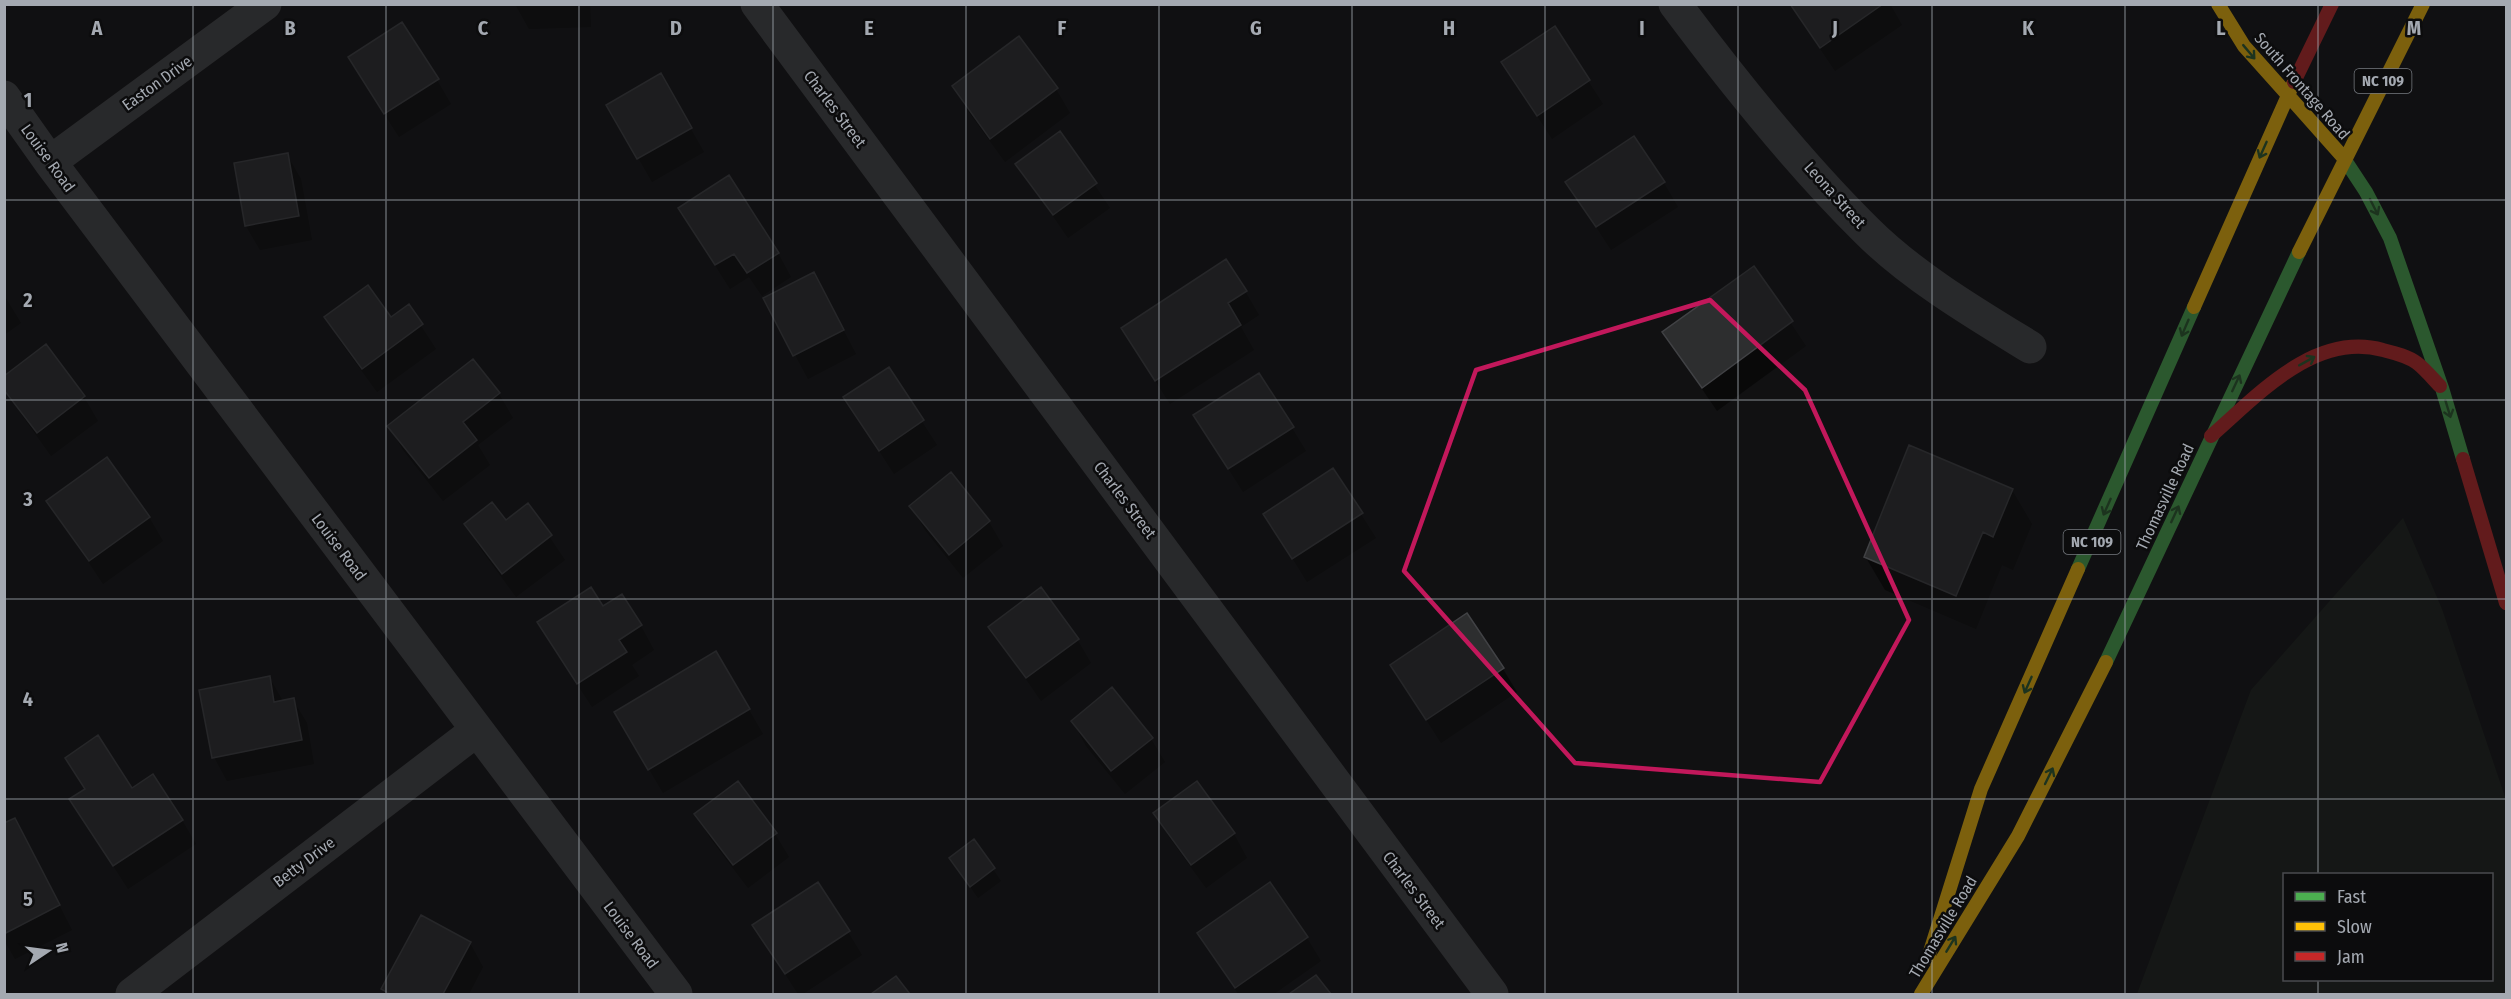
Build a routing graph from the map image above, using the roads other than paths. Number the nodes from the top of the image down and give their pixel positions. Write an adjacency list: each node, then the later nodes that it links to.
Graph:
1 (265, 4): 10 (street, Easton Drive)
2 (758, 4): 18 (street, Charles Street)
3 (1675, 4): 11 (street, Leona Street)
4 (2218, 4): 7 (main road, South Frontage Road, one-way to 7)
5 (2332, 4): 7 (main road, Thomasville Road / NC 109)
6 (2423, 4): 9 (main road, Thomasville Road / NC 109)
7 (2287, 96): 9 (main road, South Frontage Road); 19 (main road, Thomasville Road / NC 109, one-way to 19)
8 (4, 98): 10 (street, Louise Road)
9 (2343, 158): 12 (main road, South Frontage Road, one-way to 12); 13 (main road, Thomasville Road / NC 109, one-way to 9)
10 (50, 162): 15 (street, Louise Road)
11 (2030, 347)
12 (2442, 388): 13 (main road, one-way to 12); 14 (main road, South Frontage Road, one-way to 14)
13 (2211, 436): 19 (main road, Thomasville Road / NC 109, one-way to 13)
14 (2506, 603)
15 (477, 730): 16 (street, Betty Drive); 17 (street, Louise Road)
16 (132, 994)
17 (676, 994)
18 (1492, 994)
19 (1919, 994)

